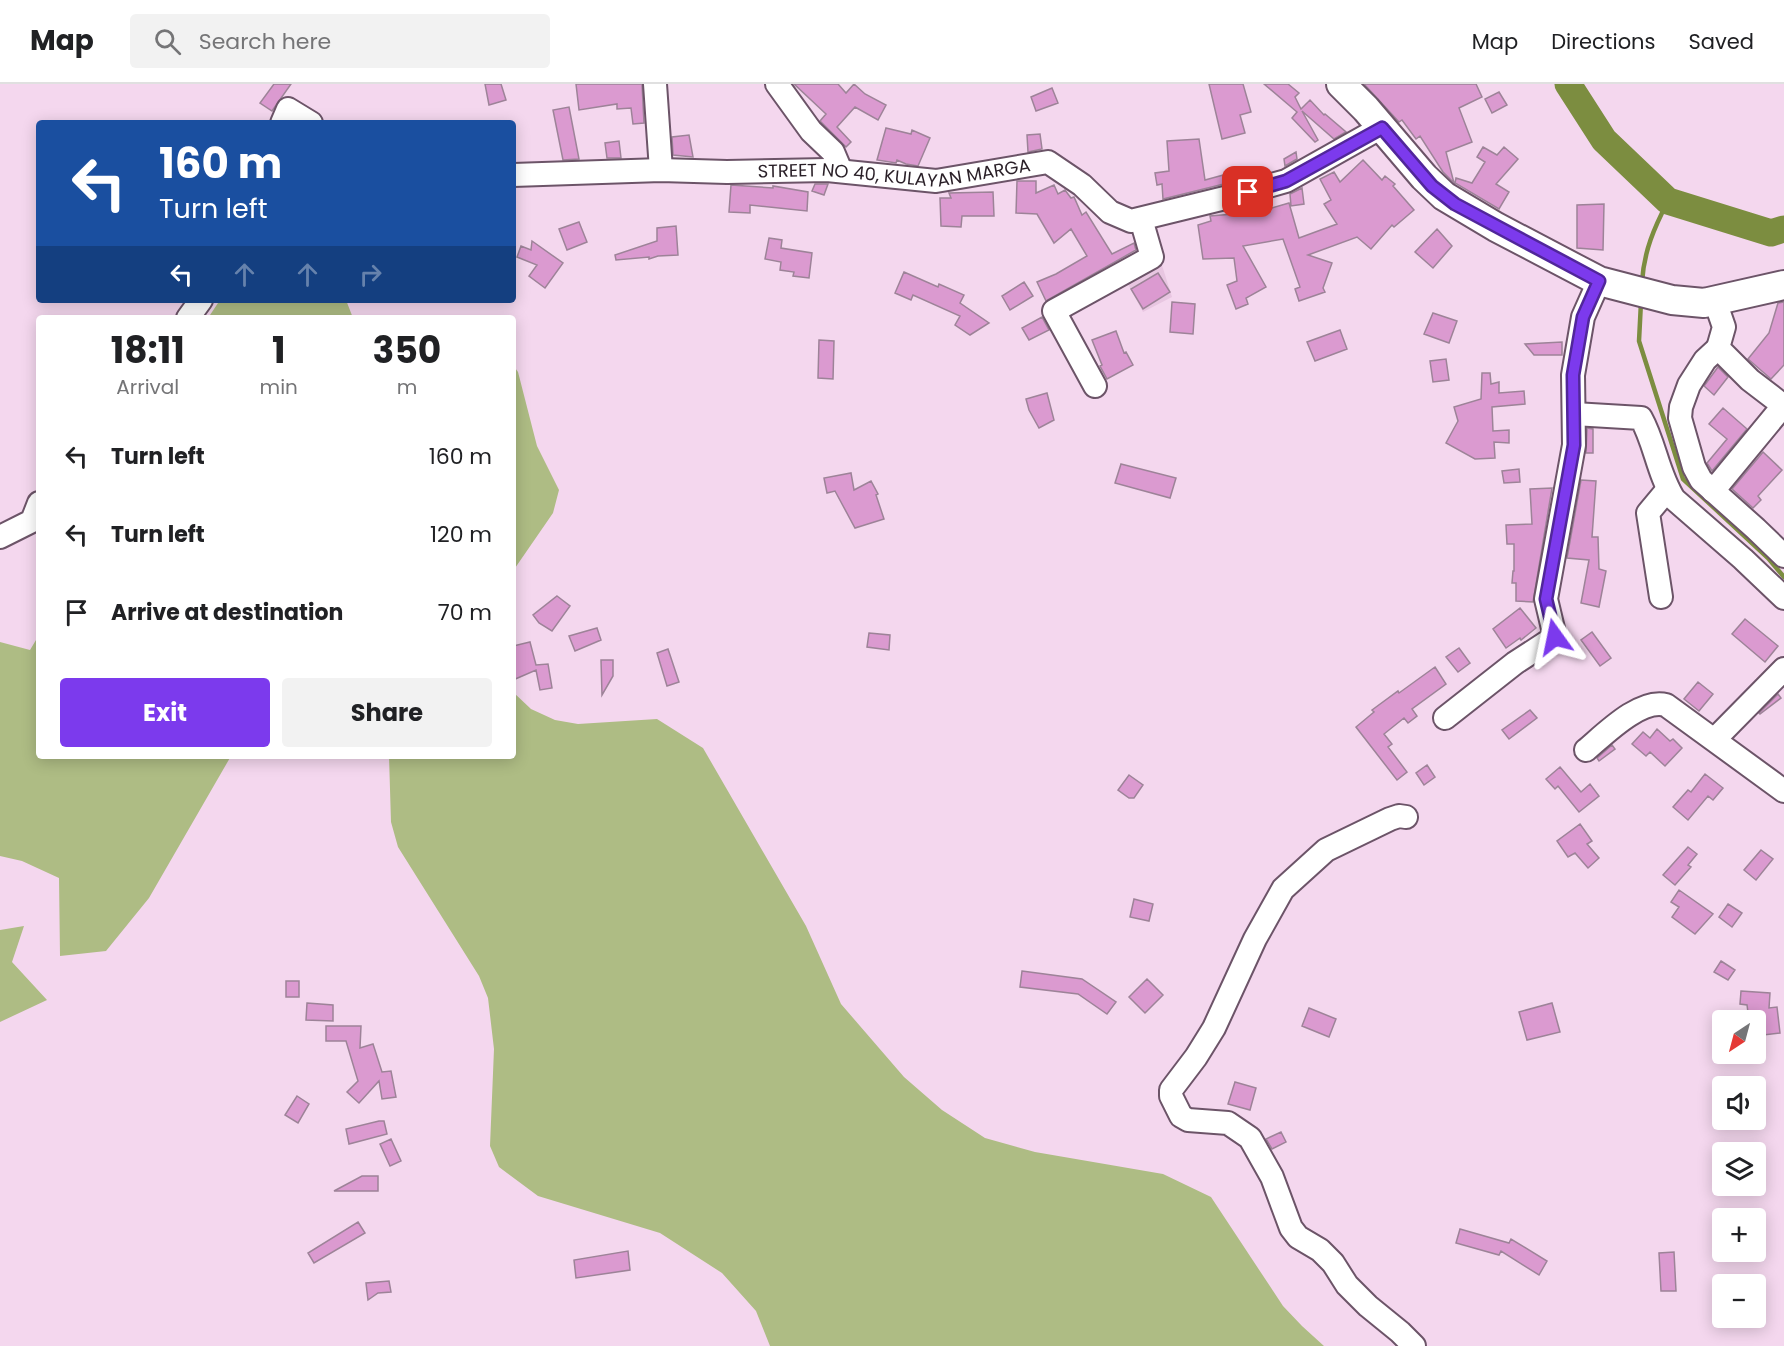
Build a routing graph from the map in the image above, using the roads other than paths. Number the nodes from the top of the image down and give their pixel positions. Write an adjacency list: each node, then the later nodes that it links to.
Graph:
1 (655, 84): 7 (street)
2 (777, 84): 8 (street)
3 (1344, 85): 6 (main road)
4 (283, 120): 5 (street)
5 (306, 120)
6 (1382, 128): 10 (street, STREET NO 40, KULAYAN MARGA); 11 (main road)
7 (661, 170): 8 (street, STREET NO 40, KULAYAN MARGA); 9 (street, STREET NO 40, KULAYAN MARGA)
8 (841, 171): 10 (street, STREET NO 40, KULAYAN MARGA)
9 (516, 175)
10 (1141, 219): 15 (street)
11 (1599, 281): 13 (main road); 17 (street)
12 (1784, 285): 13 (main road)
13 (1715, 301): 14 (street)
14 (1718, 348): 16 (street); 19 (street)
15 (1095, 386)
16 (1784, 406): 19 (street)
17 (1574, 414): 18 (street); 26 (street)
18 (1668, 489): 23 (street); 24 (street)
19 (1713, 491): 22 (street)
20 (36, 511): 21 (street)
21 (0, 537)
22 (1783, 552)
23 (1661, 597)
24 (1784, 598)
25 (1784, 669): 27 (street)
26 (1445, 718)
27 (1715, 739): 28 (street); 29 (street)
28 (1586, 750)
29 (1784, 791)
30 (1406, 817): 31 (street)
31 (1414, 1346)

